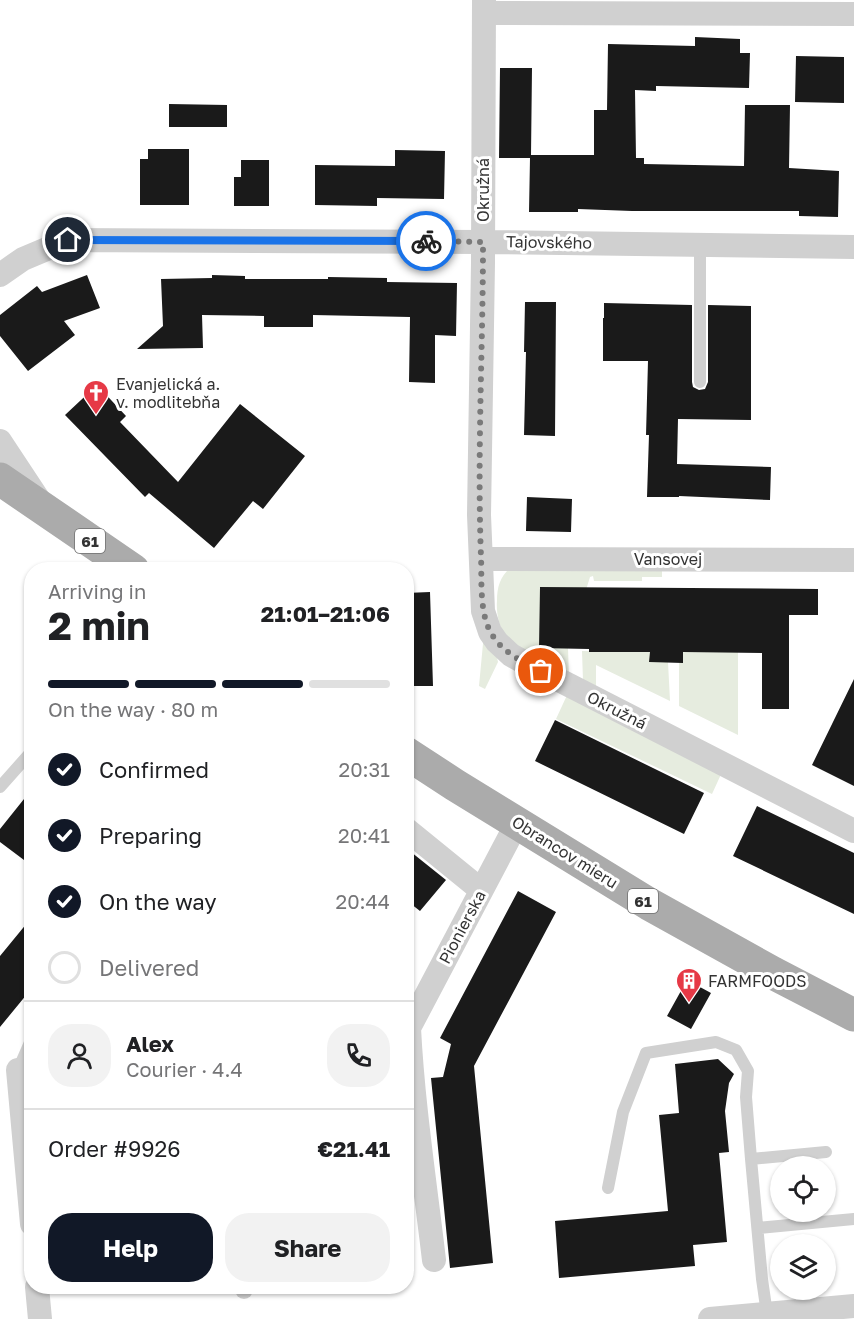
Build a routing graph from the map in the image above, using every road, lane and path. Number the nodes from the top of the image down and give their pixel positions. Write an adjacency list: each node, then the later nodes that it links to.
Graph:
1 (484, 7): 2 (street, Okružná); 3 (street, Okružná)
2 (854, 14)
3 (483, 242): 4 (street, Tajovského); 6 (street, Tajovského); 11 (street, Okružná)
4 (699, 244): 5 (street, Tajovského); 7 (lane)
5 (854, 247)
6 (0, 275)
7 (700, 382)
8 (0, 441): 10 (street)
9 (0, 479): 10 (main road, 61)
10 (47, 512): 13 (main road, 61)
11 (481, 559): 12 (street, Vansovej); 18 (street, Okružná)
12 (854, 560)
13 (121, 562)
14 (414, 758): 17 (main road, Obrancov mieru / 61)
15 (24, 760): 16 (lane)
16 (0, 787)
17 (518, 823): 20 (street, Pionierska); 21 (main road, Obrancov mieru / 61)
18 (854, 831)
19 (414, 836): 20 (street)
20 (481, 890): 22 (street, Pionierska)
21 (854, 1015)
22 (414, 1018)
23 (24, 1054): 24 (lane)
24 (16, 1070): 26 (street)
25 (414, 1091): 32 (street)
26 (24, 1147)
27 (825, 1152): 28 (lane)
28 (751, 1159): 29 (lane); 31 (lane)
29 (608, 1188)
30 (854, 1219): 31 (lane)
31 (758, 1228): 35 (lane)
32 (434, 1260)
33 (38, 1294): 37 (street)
34 (854, 1306): 36 (street)
35 (767, 1314): 36 (street); 38 (street)
36 (794, 1315)
37 (40, 1319)
38 (710, 1319)

